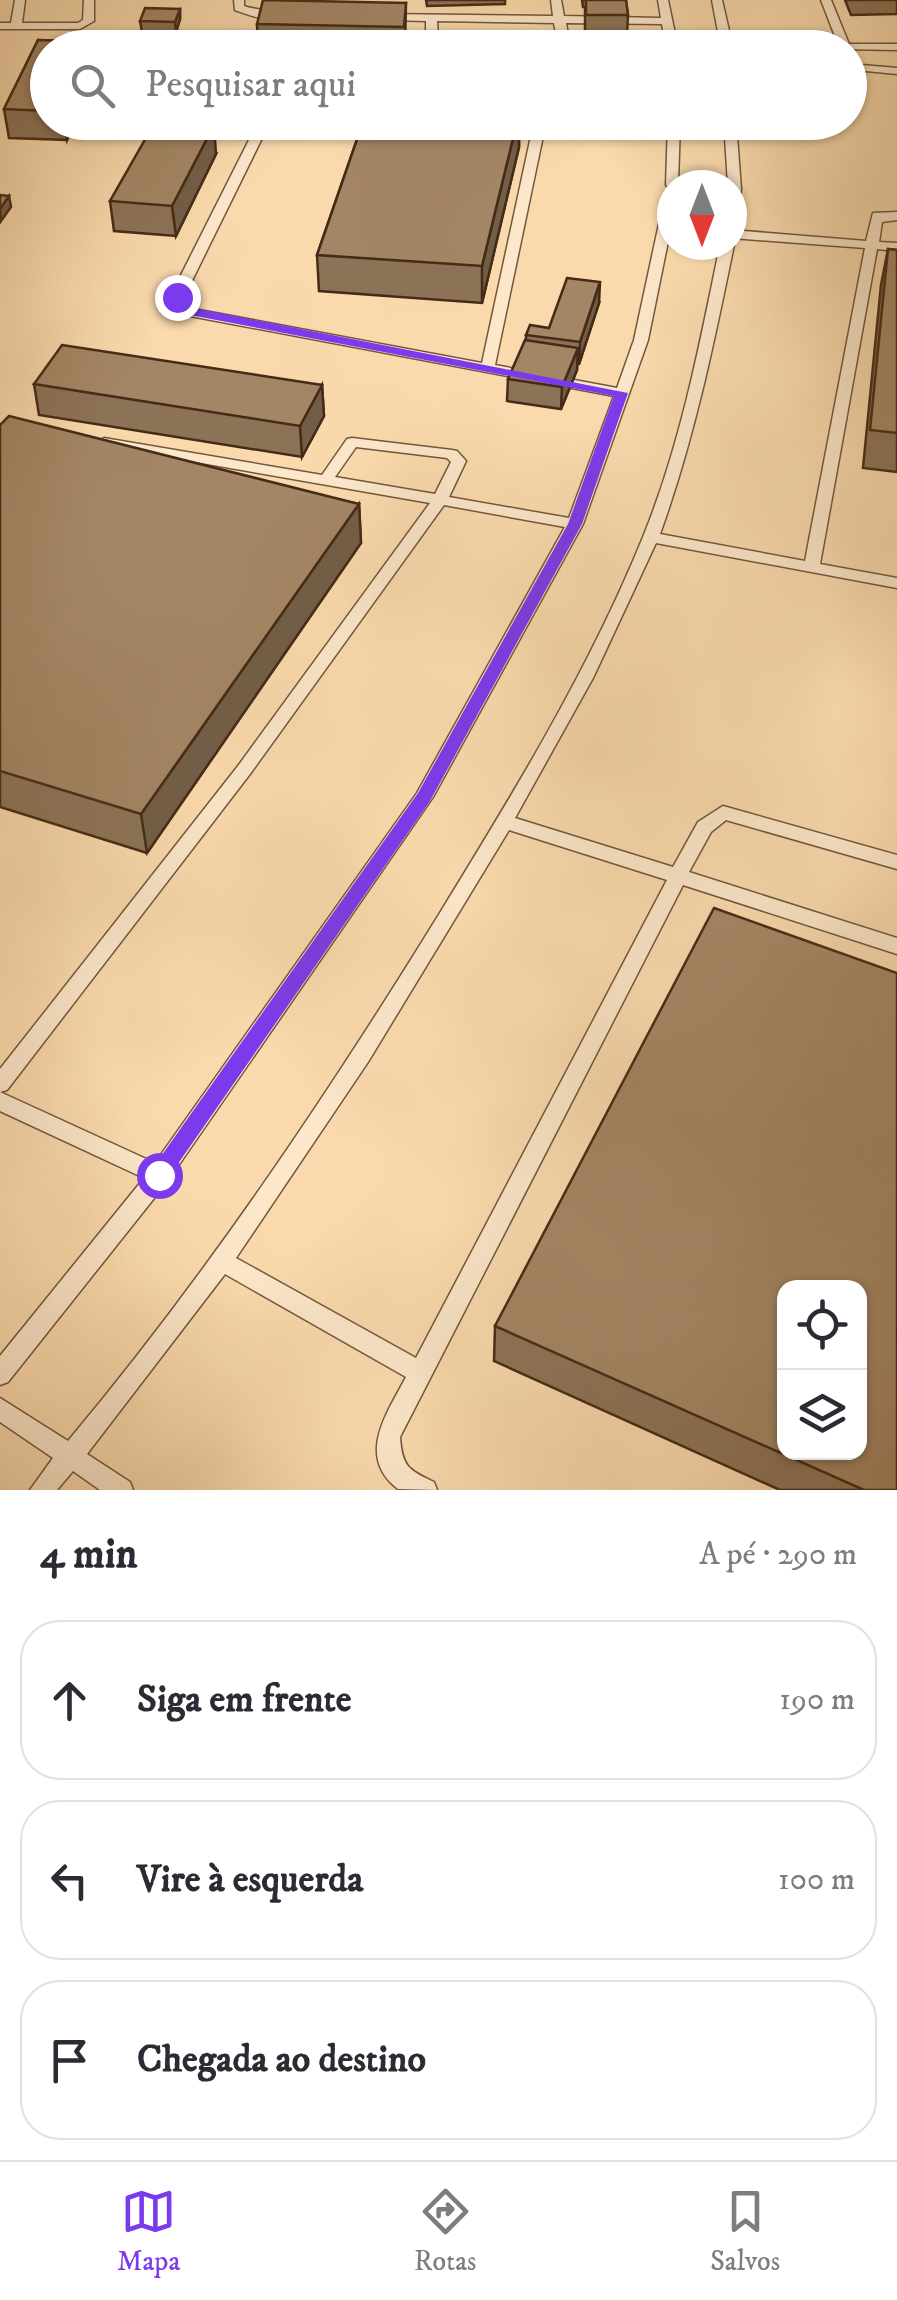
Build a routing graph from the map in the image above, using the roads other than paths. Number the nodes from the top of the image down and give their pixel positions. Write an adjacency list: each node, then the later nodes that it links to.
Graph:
1 (20, 0): 14 (lane)
2 (89, 0): 14 (lane)
3 (239, 0): 8 (lane)
4 (556, 0): 11 (lane)
5 (663, 0): 12 (lane)
6 (718, 0): 18 (lane)
7 (826, 0): 19 (lane)
8 (296, 15)
9 (374, 16): 10 (lane)
10 (432, 18): 11 (lane); 15 (lane)
11 (561, 19): 12 (lane); 16 (lane)
12 (667, 21): 17 (lane)
13 (0, 26): 14 (lane)
14 (16, 26)
15 (432, 30)
16 (562, 30)
17 (669, 30)
18 (724, 30)
19 (838, 30)
20 (897, 46): 21 (lane)
21 (867, 47)
22 (867, 69): 23 (lane)
23 (897, 71)
24 (255, 140): 36 (lane)
25 (536, 140): 36 (lane)
26 (673, 140): 28 (lane)
27 (731, 140): 29 (lane)
28 (673, 170)
29 (734, 170)
30 (897, 216): 32 (lane)
31 (747, 235): 32 (lane)
32 (873, 245): 33 (lane); 43 (lane)
33 (897, 247)
34 (657, 260): 37 (lane)
35 (723, 260): 42 (lane)
36 (488, 366): 37 (lane)
37 (622, 393): 41 (lane)
38 (77, 437): 39 (lane)
39 (326, 480): 40 (lane); 40 (lane)
40 (440, 500): 41 (lane); 49 (lane)
41 (575, 524): 51 (lane)
42 (651, 537): 43 (lane); 45 (lane)
43 (812, 566): 44 (lane)
44 (897, 582)
45 (505, 822): 47 (lane); 52 (lane)
46 (897, 862): 47 (lane)
47 (678, 876): 48 (lane); 53 (lane)
48 (897, 946)
49 (0, 1084)
50 (0, 1101): 51 (lane)
51 (159, 1175): 54 (lane)
52 (220, 1260): 53 (lane); 56 (lane)
53 (419, 1372): 59 (lane)
54 (0, 1374)
55 (0, 1409): 56 (lane)
56 (72, 1455): 57 (lane); 58 (lane)
57 (42, 1490)
58 (121, 1490)
59 (426, 1490)

